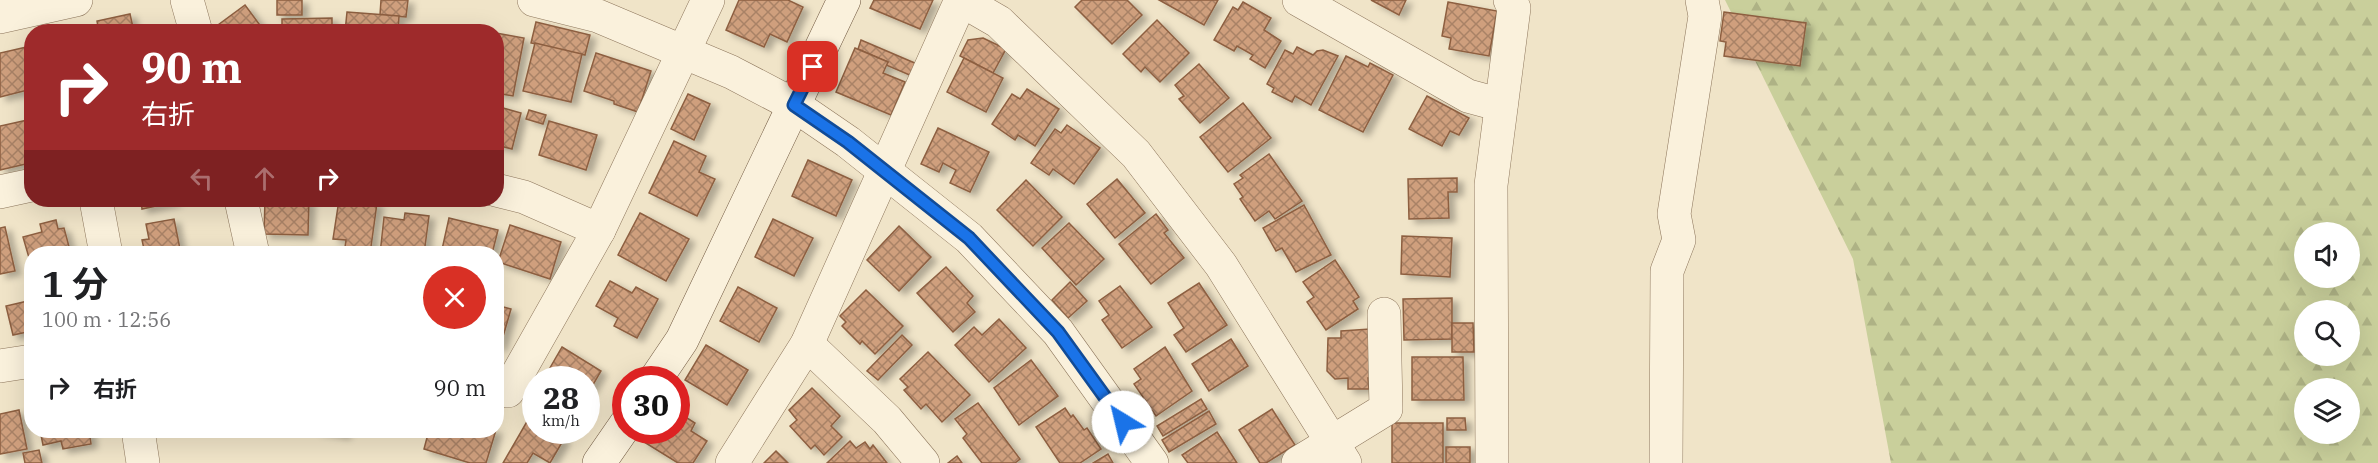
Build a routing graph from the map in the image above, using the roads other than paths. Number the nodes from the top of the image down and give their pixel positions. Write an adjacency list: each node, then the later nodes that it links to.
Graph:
1 (187, 0): 11 (street)
2 (534, 0): 12 (street)
3 (708, 0): 12 (street)
4 (844, 0): 13 (street)
5 (961, 0): 15 (street); 32 (street)
6 (1299, 0): 14 (street)
7 (1510, 0): 14 (street)
8 (1702, 0): 40 (street)
9 (67, 12): 10 (street)
10 (0, 17)
11 (194, 24)
12 (684, 53): 13 (street); 21 (street)
13 (794, 105): 15 (street); 28 (street)
14 (1501, 105): 39 (street)
15 (884, 171): 25 (street); 37 (street)
16 (24, 187): 17 (street)
17 (0, 192)
18 (504, 192): 21 (street)
19 (97, 207): 22 (street)
20 (243, 207): 23 (street)
21 (599, 230): 29 (street)
22 (105, 246)
23 (251, 246)
24 (1384, 314): 32 (street)
25 (807, 345): 35 (street); 36 (street)
26 (24, 362): 27 (street)
27 (0, 366)
28 (664, 366)
29 (504, 390)
30 (139, 438): 33 (street)
31 (612, 444): 34 (street)
32 (1338, 452): 38 (street)
33 (143, 463)
34 (599, 463)
35 (732, 463)
36 (923, 463)
37 (1152, 463)
38 (1298, 463)
39 (1492, 463)
40 (1666, 463)

